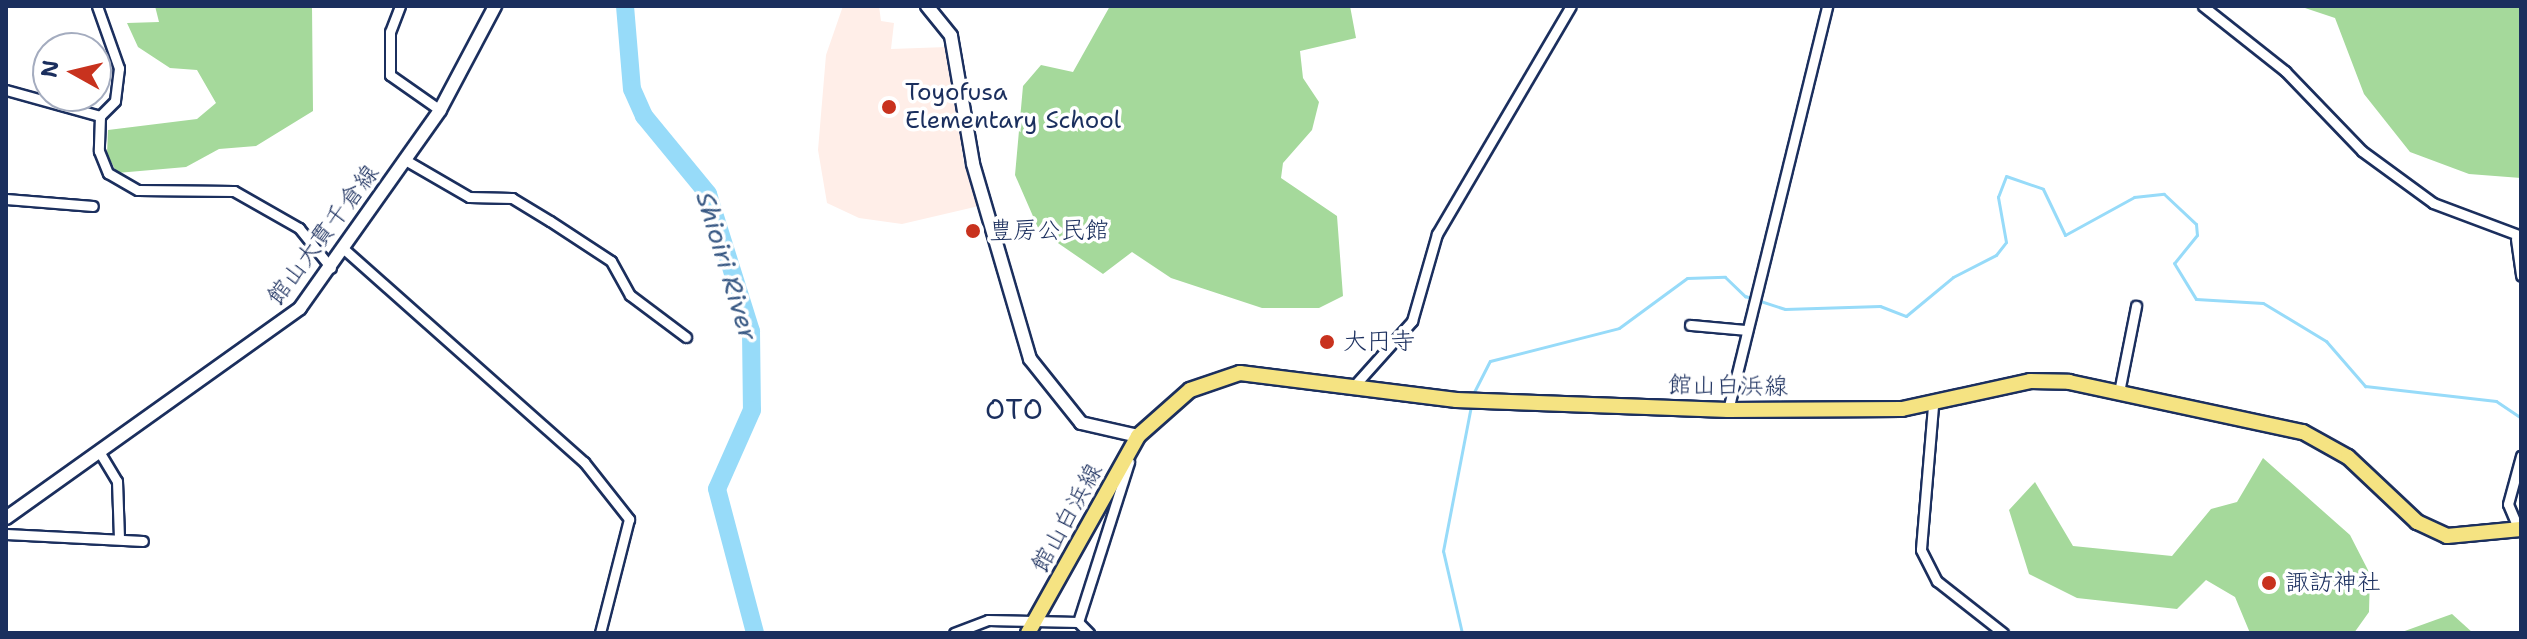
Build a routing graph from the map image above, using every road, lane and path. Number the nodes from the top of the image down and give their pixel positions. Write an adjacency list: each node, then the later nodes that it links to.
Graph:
1 (97, 6): 10 (street)
2 (400, 6): 9 (street)
3 (495, 6): 9 (main road, 館山大貫千倉線)
4 (927, 6): 26 (main road)
5 (1571, 6): 22 (street)
6 (1827, 6): 20 (street)
7 (2203, 6): 14 (street)
8 (6, 90): 10 (street)
9 (440, 110): 11 (main road, 館山大貫千倉線)
10 (100, 116): 16 (street)
11 (407, 161): 15 (main road, 館山大貫千倉線); 21 (street)
12 (6, 199): 13 (street)
13 (93, 206)
14 (2518, 238): 17 (street)
15 (344, 249): 16 (main road, 館山大貫千倉線); 36 (street)
16 (331, 268): 27 (main road, 館山大貫千倉線)
17 (2521, 276)
18 (2136, 306): 23 (street)
19 (1690, 325): 20 (street)
20 (1746, 330): 25 (street)
21 (686, 337)
22 (1353, 387): 25 (main road, 館山白浜線); 26 (main road, 館山白浜線)
23 (2119, 392): 24 (main road, 館山白浜線); 30 (main road, 館山白浜線)
24 (1933, 406): 25 (main road, 館山白浜線); 39 (street)
25 (1728, 410)
26 (1138, 436): 34 (street); 35 (main road, 館山白浜線)
27 (100, 453): 29 (main road, 館山大貫千倉線); 32 (street)
28 (2521, 456): 30 (street)
29 (6, 518)
30 (2520, 530)
31 (6, 534): 32 (street)
32 (119, 537): 33 (street)
33 (143, 541)
34 (1078, 622): 35 (street); 38 (street)
35 (1032, 627): 37 (street)
36 (602, 632)
37 (954, 633)
38 (1089, 633)
39 (2003, 633)

